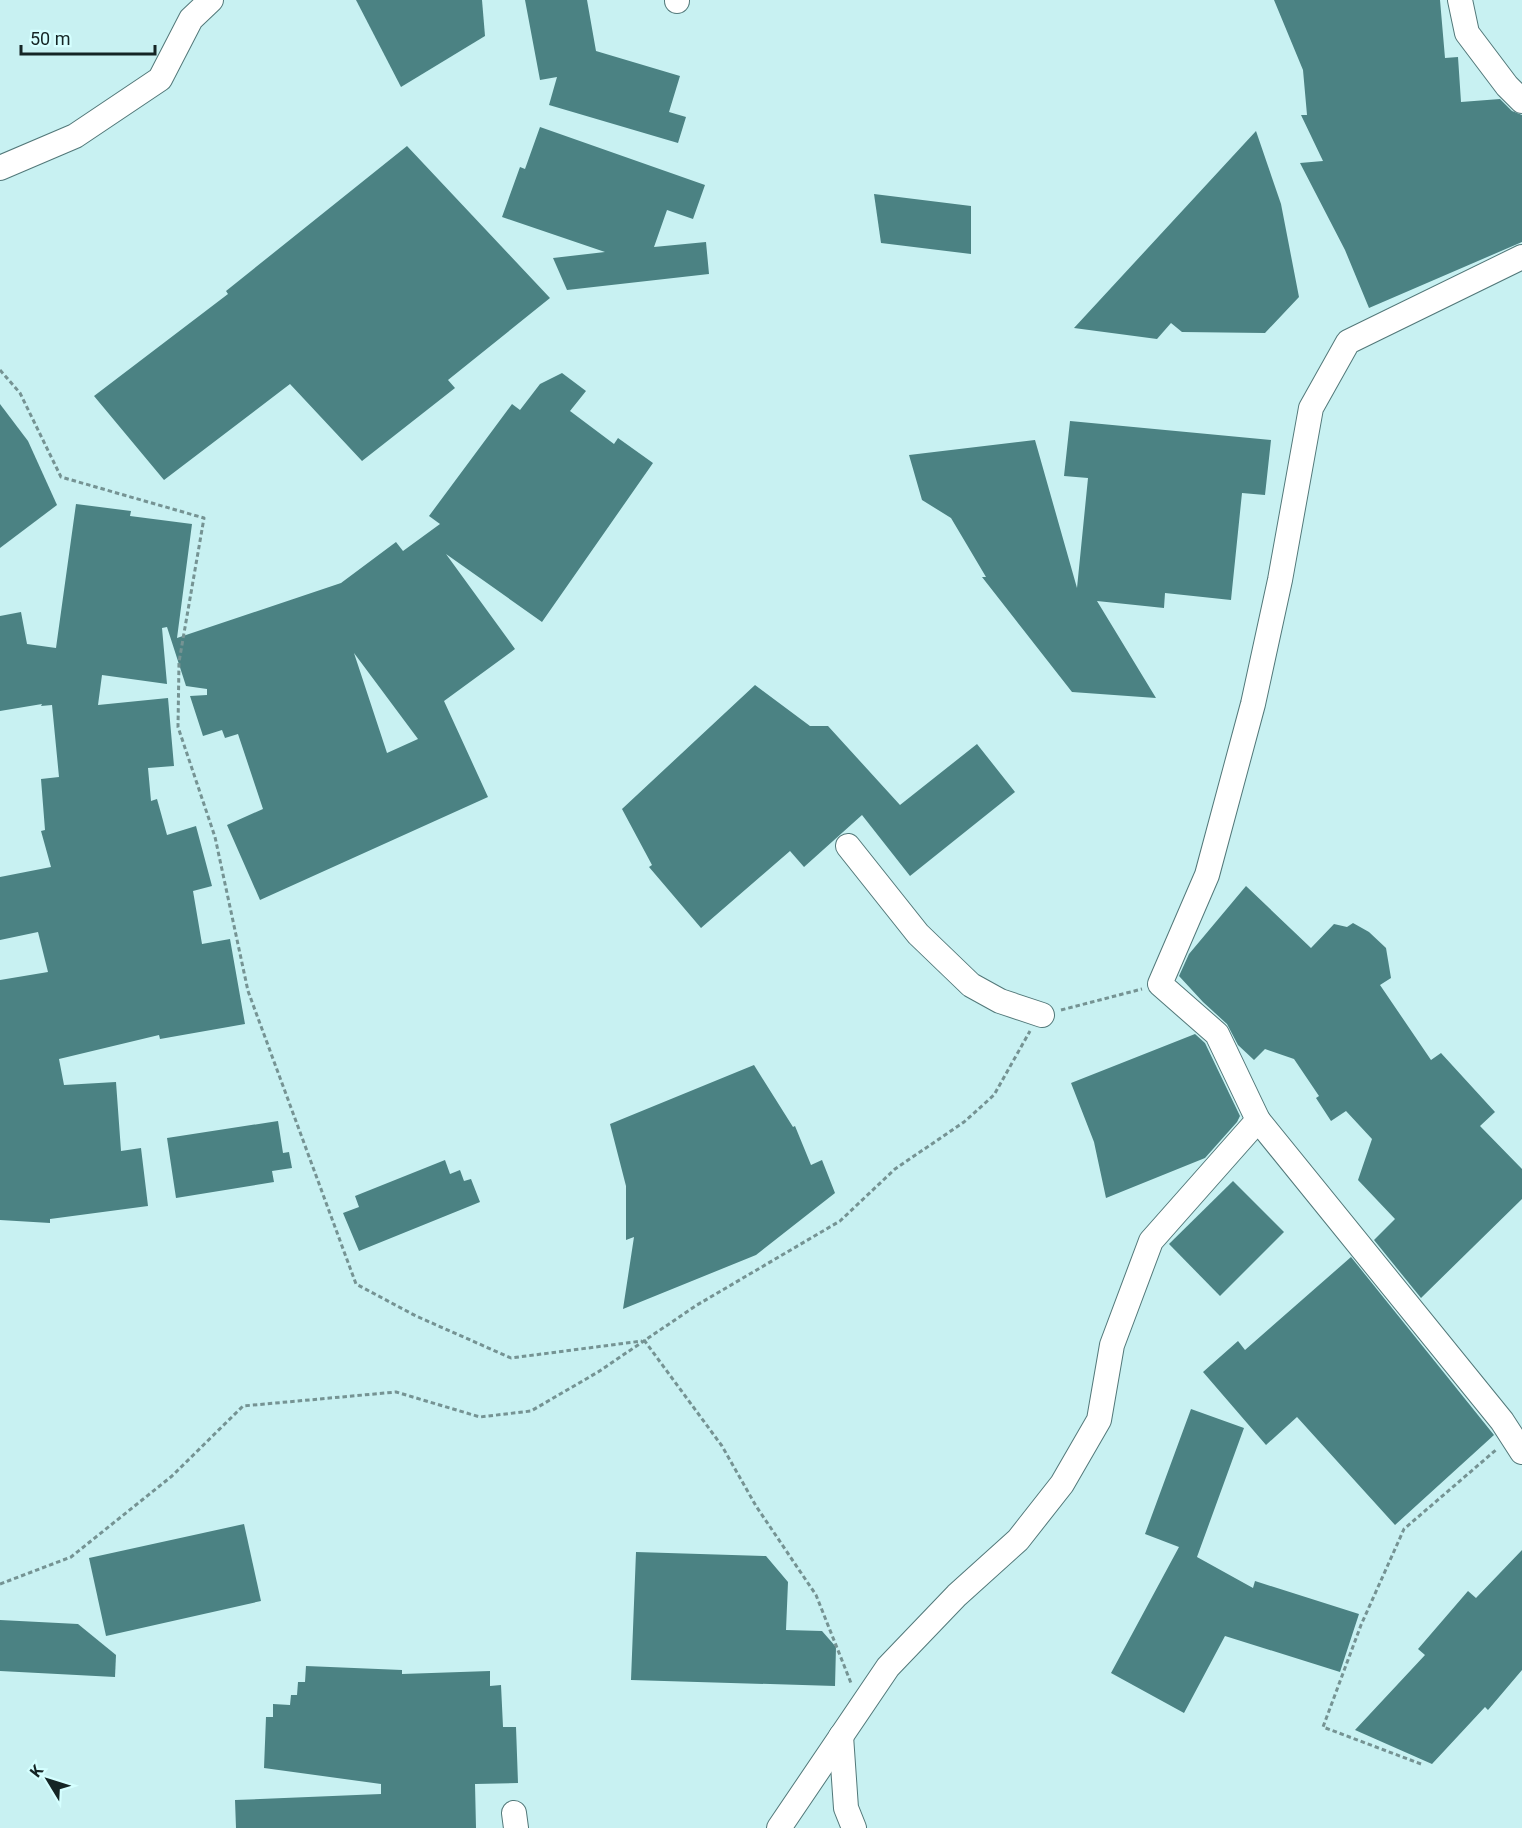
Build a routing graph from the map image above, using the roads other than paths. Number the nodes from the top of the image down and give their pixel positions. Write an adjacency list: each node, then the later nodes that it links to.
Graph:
1 (211, 0): 4 (street)
2 (1460, 0): 3 (street)
3 (1522, 101)
4 (0, 168)
5 (1522, 257): 8 (street)
6 (848, 846): 7 (street)
7 (1042, 1015)
8 (1258, 1120): 9 (street); 10 (street)
9 (1517, 1444)
10 (841, 1737): 11 (street); 12 (street)
11 (779, 1828)
12 (854, 1828)

